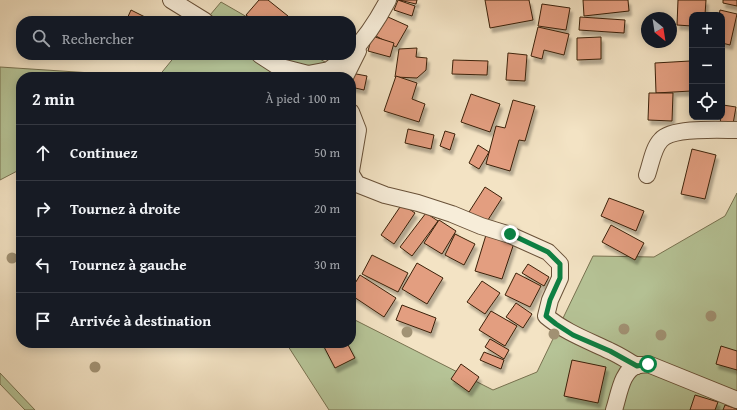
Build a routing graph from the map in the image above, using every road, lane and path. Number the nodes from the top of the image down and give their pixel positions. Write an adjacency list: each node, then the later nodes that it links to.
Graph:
1 (171, 0): 3 (street)
2 (388, 0): 4 (street)
3 (197, 16)
4 (363, 41): 5 (street); 6 (street)
5 (356, 48)
6 (356, 55)
7 (268, 60): 10 (street)
8 (342, 60): 11 (street)
9 (354, 60): 12 (street)
10 (300, 72)
11 (318, 72)
12 (348, 72)
13 (356, 125): 15 (street)
14 (737, 130): 16 (street)
15 (356, 142)
16 (647, 175)
17 (356, 182): 18 (street)
18 (637, 366): 19 (street); 20 (street)
19 (737, 400)
20 (614, 410)

